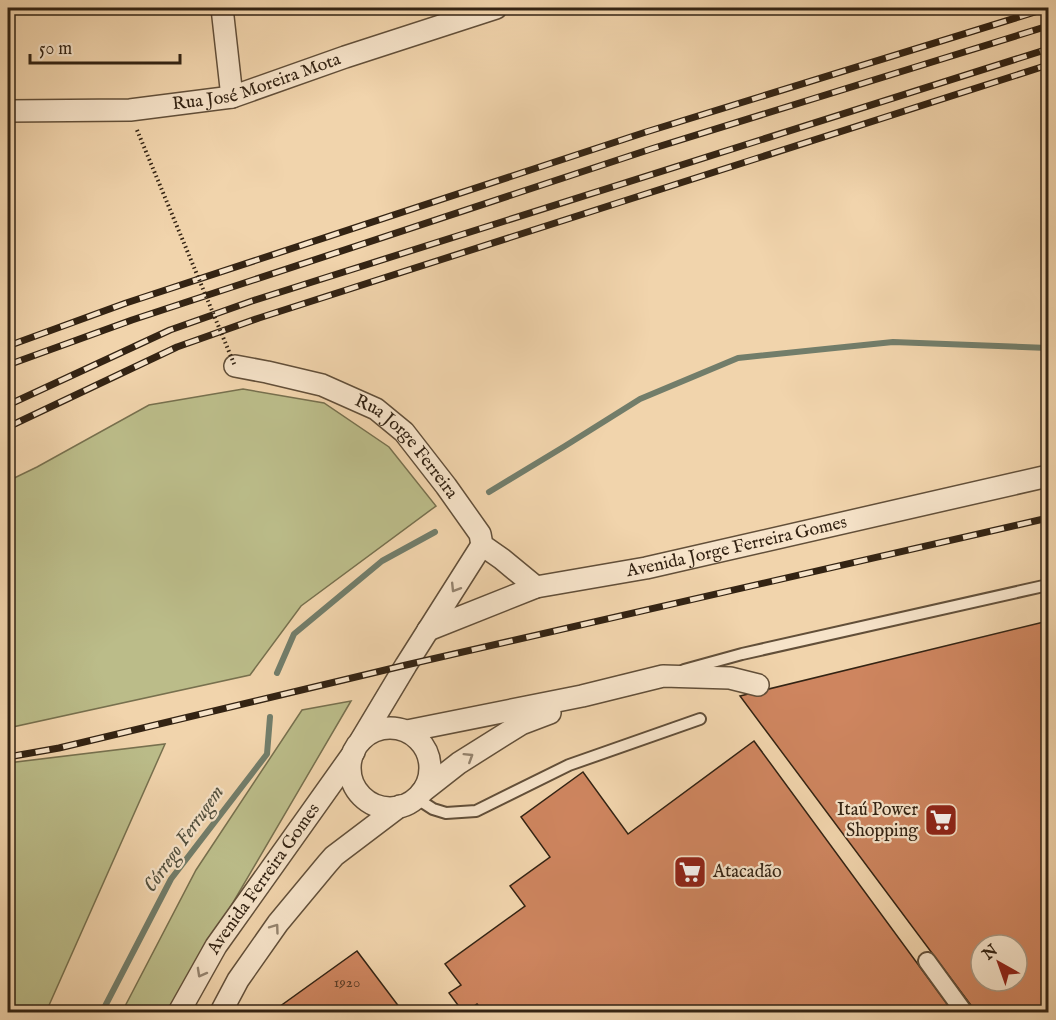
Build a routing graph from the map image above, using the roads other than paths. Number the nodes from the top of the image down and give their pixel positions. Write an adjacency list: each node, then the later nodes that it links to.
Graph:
1 (222, 8): 3 (street)
2 (496, 8): 3 (street, Rua José Moreira Mota)
3 (232, 98): 4 (street, Rua José Moreira Mota)
4 (8, 111)
5 (235, 366): 7 (street, Rua Jorge Ferreira)
6 (1048, 476): 9 (street, Avenida Jorge Ferreira Gomes)
7 (482, 545): 9 (street, Rua Jorge Ferreira); 10 (street, Avenida Ferreira Gomes, one-way to 10)
8 (1048, 585): 11 (lane)
9 (536, 587): 10 (street, Avenida Jorge Ferreira Gomes)
10 (428, 630): 12 (street, Avenida Ferreira Gomes)
11 (663, 676): 13 (street); 14 (street)
12 (394, 683): 16 (street, Avenida Ferreira Gomes); 17 (street, Avenida Ferreira Gomes)
13 (758, 685)
14 (582, 696): 16 (street); 18 (street, Avenida Ferreira Gomes, one-way to 14)
15 (700, 719): 18 (lane)
16 (403, 730): 17 (street); 18 (street)
17 (356, 747): 18 (street); 20 (street, Avenida Ferreira Gomes, one-way to 20)
18 (412, 799): 21 (street, Avenida Ferreira Gomes, one-way to 18)
19 (927, 961): 22 (street)
20 (179, 1012)
21 (221, 1012)
22 (964, 1012)

